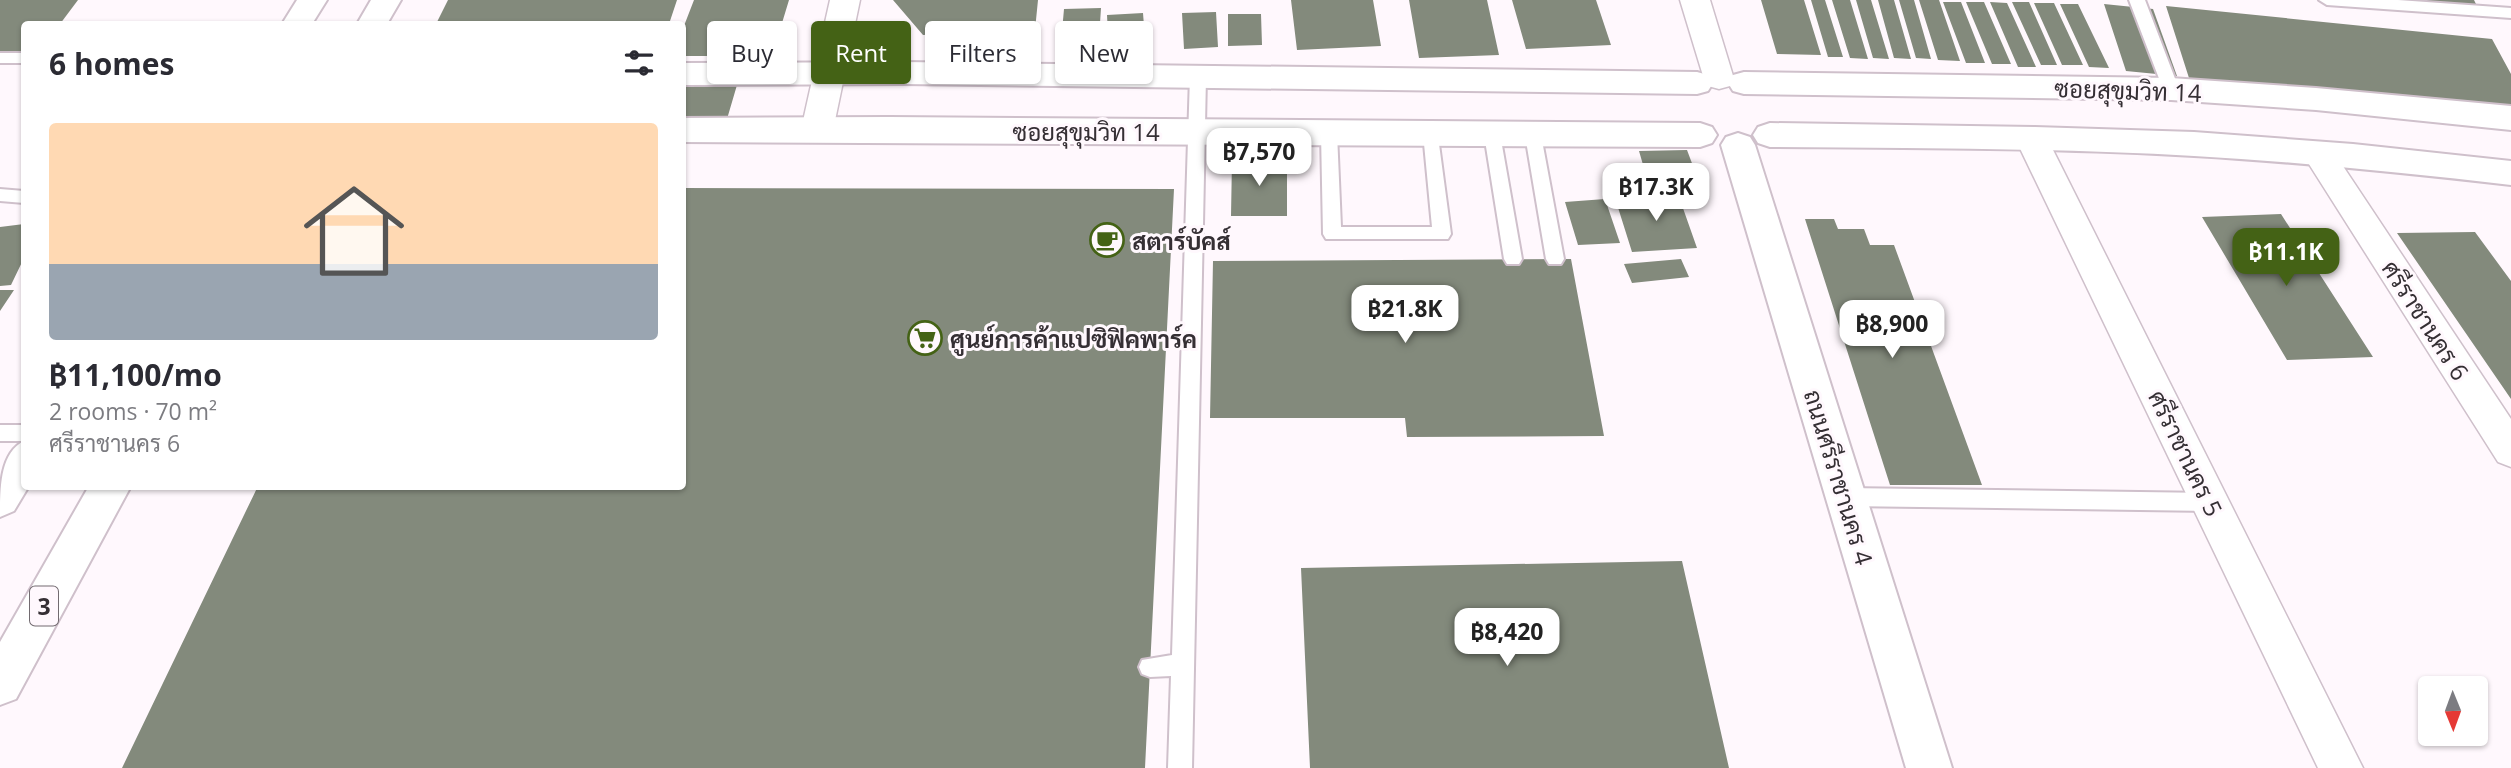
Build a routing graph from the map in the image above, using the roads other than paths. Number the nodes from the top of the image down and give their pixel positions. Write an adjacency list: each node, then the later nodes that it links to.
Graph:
1 (312, 0): 8 (main road)
2 (386, 0): 9 (main road)
3 (845, 0): 10 (street)
4 (1695, 0): 17 (street)
5 (2137, 0): 19 (lane)
6 (2327, 0): 7 (lane)
7 (2511, 13)
8 (299, 21)
9 (374, 21)
10 (841, 21)
11 (0, 58): 12 (lane)
12 (21, 58)
13 (811, 73): 14 (main road, ซอยสุขุมวิท 14)
14 (686, 74)
15 (911, 74): 16 (main road, ซอยสุขุมวิท 14)
16 (1198, 76): 17 (main road, ซอยสุขุมวิท 14); 23 (lane)
17 (1720, 81): 19 (main road, ซอยสุขุมวิท 14); 28 (main road); 30 (main road)
18 (828, 84): 22 (street)
19 (2171, 89): 20 (main road, ซอยสุขุมวิท 14)
20 (2511, 118)
21 (686, 130): 22 (main road, ซอยสุขุมวิท 14)
22 (817, 130): 23 (main road, ซอยสุขุมวิท 14)
23 (1197, 132): 24 (main road, ซอยสุขุมวิท 14); 45 (lane)
24 (1329, 133): 25 (main road, ซอยสุขุมวิท 14); 25 (lane)
25 (1431, 133): 26 (main road, ซอยสุขุมวิท 14)
26 (1492, 134): 27 (main road, ซอยสุขุมวิท 14); 35 (lane)
27 (1533, 135): 28 (main road, ซอยสุขุมวิท 14); 36 (lane)
28 (1700, 135): 30 (main road)
29 (2031, 138): 30 (main road); 31 (main road); 44 (street, ศรีราชานคร 5)
30 (1754, 140): 42 (main road, ถนนศรีราชานคร 4)
31 (2318, 153): 32 (main road); 39 (street, ศรีราชานคร 6)
32 (2511, 173)
33 (0, 195): 34 (lane)
34 (21, 197)
35 (1513, 259)
36 (1555, 259)
37 (0, 433): 38 (lane)
38 (21, 433)
39 (2511, 452)
40 (21, 463): 43 (main road)
41 (109, 490): 47 (main road, 3)
42 (1845, 497): 44 (lane); 49 (main road, ถนนศรีราชานคร 4)
43 (0, 499)
44 (2211, 502): 50 (street, ศรีราชานคร 5)
45 (1183, 665): 46 (lane); 48 (lane)
46 (1150, 667)
47 (0, 684)
48 (1180, 768)
49 (1928, 768)
50 (2342, 768)

